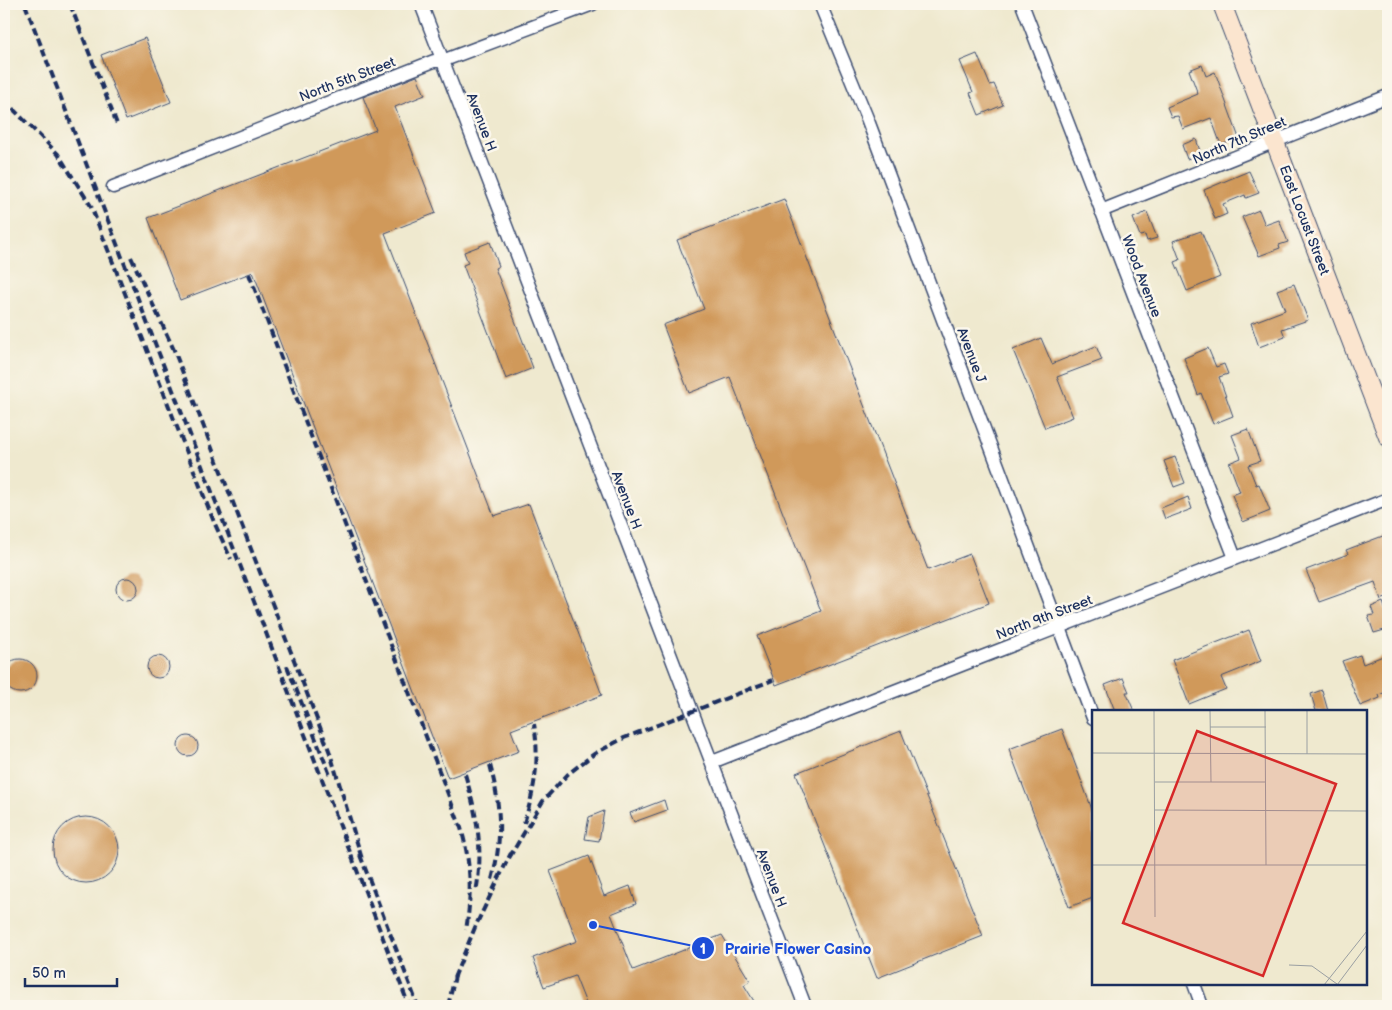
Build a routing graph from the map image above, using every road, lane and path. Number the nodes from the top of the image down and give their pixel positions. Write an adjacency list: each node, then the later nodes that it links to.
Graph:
1 (421, 4): 6 (street, Avenue H)
2 (593, 4): 6 (street, North 5th Street)
3 (820, 4): 14 (street, Avenue J)
4 (1022, 4): 10 (street, Wood Avenue)
5 (1222, 4): 8 (main road, East Locust Street)
6 (442, 61): 9 (street, North 5th Street); 16 (street, Avenue H)
7 (1388, 96): 8 (street, North 7th Street)
8 (1275, 142): 10 (street, North 7th Street); 11 (main road, East Locust Street)
9 (113, 187)
10 (1101, 211): 13 (street, Wood Avenue)
11 (1388, 437)
12 (1388, 499): 13 (street, North 9th Street)
13 (1235, 558): 14 (street, North 9th Street)
14 (1058, 627): 15 (street, Avenue J); 16 (street, North 9th Street)
15 (1092, 715)
16 (712, 762): 18 (street, Avenue H)
17 (1194, 985): 19 (street)
18 (805, 1006)
19 (1202, 1006)

